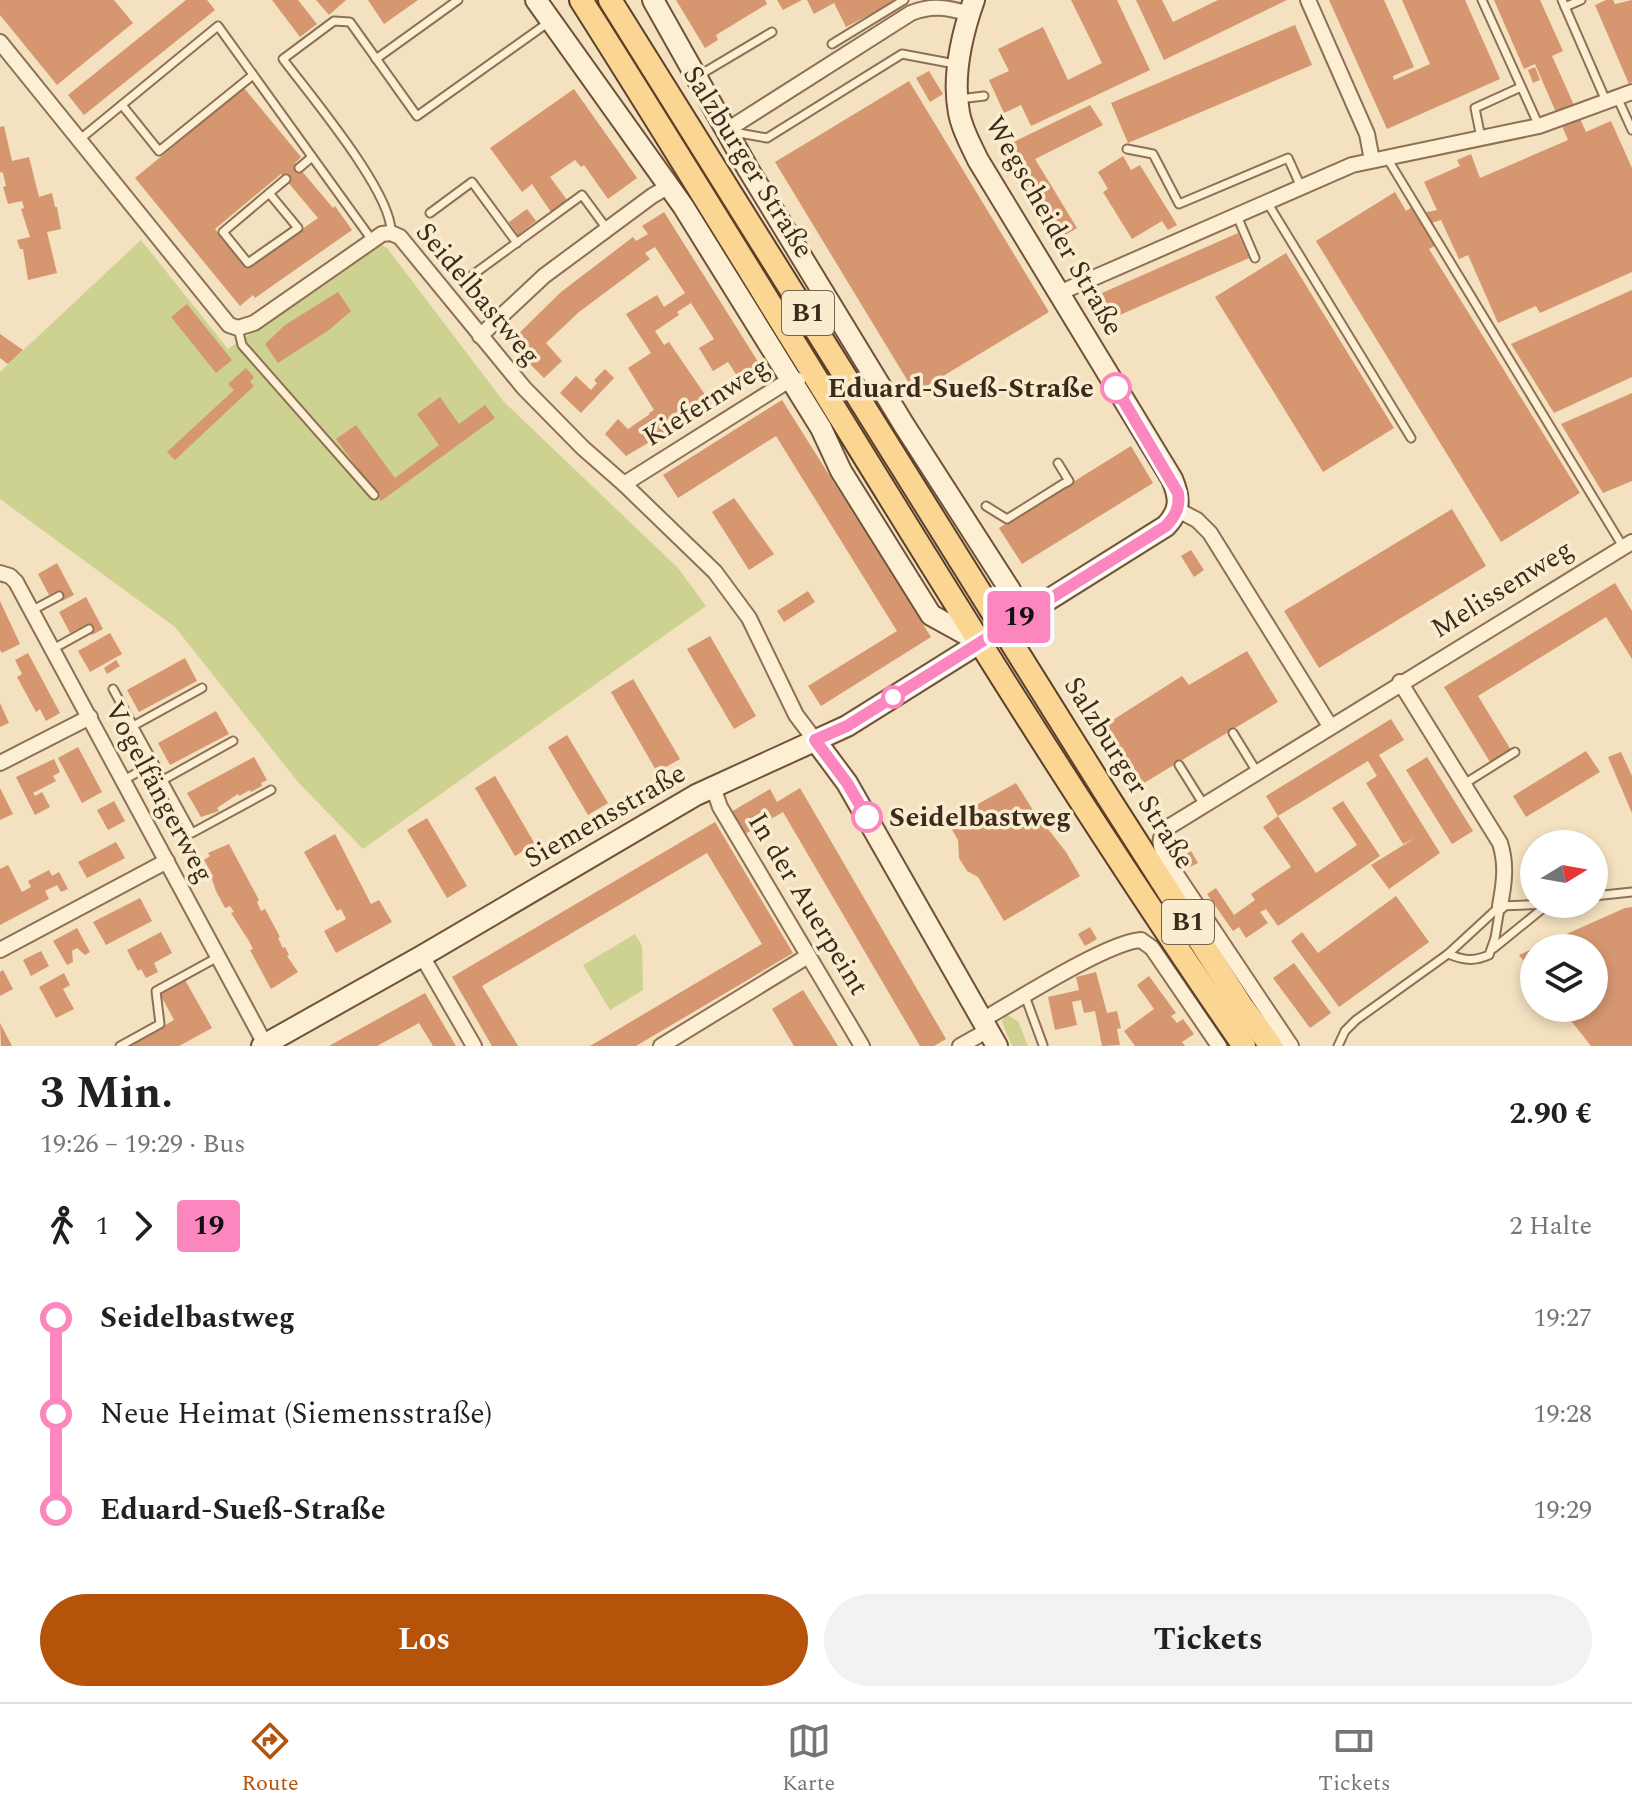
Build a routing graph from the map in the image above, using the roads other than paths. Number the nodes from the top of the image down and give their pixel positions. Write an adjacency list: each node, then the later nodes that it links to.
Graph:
1 (458, 0): 17 (lane)
2 (536, 0): 13 (street, Salzburger Straße)
3 (581, 0): 53 (main road, Salzburger Straße / B1)
4 (610, 0): 64 (main road, Salzburger Straße / B1)
5 (653, 0): 20 (street)
6 (904, 0): 16 (lane)
7 (1308, 0): 34 (street)
8 (1482, 0): 21 (lane)
9 (1581, 0): 11 (lane)
10 (929, 4): 12 (street); 28 (street)
11 (1564, 4): 25 (lane)
12 (971, 7): 18 (street, Wegscheider Straße)
13 (551, 20): 17 (lane); 37 (street, Salzburger Straße)
14 (772, 32): 20 (lane)
15 (0, 42): 31 (street)
16 (832, 44)
17 (376, 59): 44 (lane)
18 (959, 65): 24 (street, Wegscheider Straße); 28 (lane)
19 (253, 75): 26 (lane); 26 (lane); 33 (lane)
20 (696, 77): 28 (street)
21 (1521, 87): 27 (lane); 30 (lane)
22 (1632, 92): 25 (street)
23 (984, 96): 24 (lane)
24 (957, 99): 49 (street, Wegscheider Straße)
25 (1612, 99): 27 (street); 29 (lane)
26 (122, 105): 31 (lane)
27 (1539, 126): 30 (street)
28 (727, 130): 64 (street)
29 (1632, 130)
30 (1481, 138): 34 (street)
31 (79, 140): 50 (street)
32 (1127, 149): 38 (lane)
33 (312, 157): 35 (lane); 45 (lane)
34 (1380, 159): 38 (street); 60 (lane)
35 (299, 168)
36 (286, 179): 39 (lane)
37 (669, 186): 43 (street); 52 (street, Salzburger Straße)
38 (1301, 187): 40 (street)
39 (269, 193): 39 (lane)
40 (1267, 202): 42 (street); 54 (lane)
41 (430, 213): 46 (lane)
42 (1237, 215): 47 (lane); 49 (street)
43 (607, 229): 46 (lane); 51 (street)
44 (391, 233): 45 (street, Seidelbastweg); 51 (street, Seidelbastweg)
45 (372, 240): 50 (street, Seidelbastweg)
46 (517, 243): 48 (lane)
47 (1255, 258)
48 (467, 279)
49 (1059, 293): 59 (street, Wegscheider Straße)
50 (238, 328): 57 (lane)
51 (480, 336): 56 (street, Seidelbastweg)
52 (791, 379): 53 (street, Kiefernweg); 56 (street, Kiefernweg); 66 (street, Salzburger Straße)
53 (819, 381): 66 (main road, Salzburger Straße / B1)
54 (1411, 438)
55 (1058, 463): 58 (lane)
56 (624, 484): 75 (street, Seidelbastweg)
57 (374, 495)
58 (986, 506)
59 (1178, 510): 64 (street); 73 (street)
60 (1627, 544): 68 (street, Melissenweg)
61 (0, 573): 63 (street, Vogelfängerweg)
62 (59, 596): 63 (lane)
63 (31, 611): 67 (street, Vogelfängerweg)
64 (1003, 628): 66 (street); 111 (main road, Salzburger Straße / B1)
65 (89, 629): 67 (lane)
66 (980, 642): 75 (street, Siemensstraße); 110 (main road, Salzburger Straße / B1)
67 (53, 649): 71 (street, Vogelfängerweg)
68 (1400, 682): 73 (street, Melissenweg); 84 (street)
69 (202, 688): 72 (lane)
70 (113, 689): 72 (lane)
71 (90, 717): 78 (street); 82 (street, Vogelfängerweg)
72 (133, 726): 79 (lane)
73 (1330, 726): 81 (street, Melissenweg)
74 (1233, 733): 81 (lane)
75 (815, 740): 85 (street, Siemensstraße); 101 (street)
76 (233, 741): 83 (lane)
77 (1515, 752): 84 (lane)
78 (0, 763)
79 (154, 763): 82 (lane); 83 (lane)
80 (1179, 765): 87 (lane)
81 (1257, 772): 87 (street, Melissenweg)
82 (124, 780): 88 (street, Vogelfängerweg)
83 (163, 780): 86 (lane)
84 (1464, 784): 92 (street)
85 (713, 787): 97 (street, Siemensstraße); 98 (street, In der Auerpeint)
86 (271, 790)
87 (1204, 805): 112 (street, Melissenweg)
88 (167, 861): 94 (street); 99 (street, Vogelfängerweg)
89 (1632, 892): 90 (lane)
90 (1608, 895)
91 (1520, 905): 92 (lane)
92 (1500, 906): 95 (lane); 96 (lane)
93 (1530, 918): 96 (lane)
94 (0, 950)
95 (1448, 954): 96 (lane); 113 (lane)
96 (1489, 955)
97 (422, 956): 102 (street, Siemensstraße); 105 (street)
98 (808, 956): 106 (street); 107 (street, In der Auerpeint)
99 (218, 957): 102 (street, Vogelfängerweg); 104 (lane)
100 (1025, 996): 101 (street); 103 (lane); 109 (street)
101 (990, 1031): 108 (street)
102 (263, 1045)
103 (1043, 1045)
104 (120, 1046)
105 (474, 1046)
106 (661, 1046)
107 (862, 1046)
108 (960, 1046)
109 (1219, 1046)
110 (1244, 1046)
111 (1271, 1046)
112 (1291, 1046)
113 (1338, 1046)

